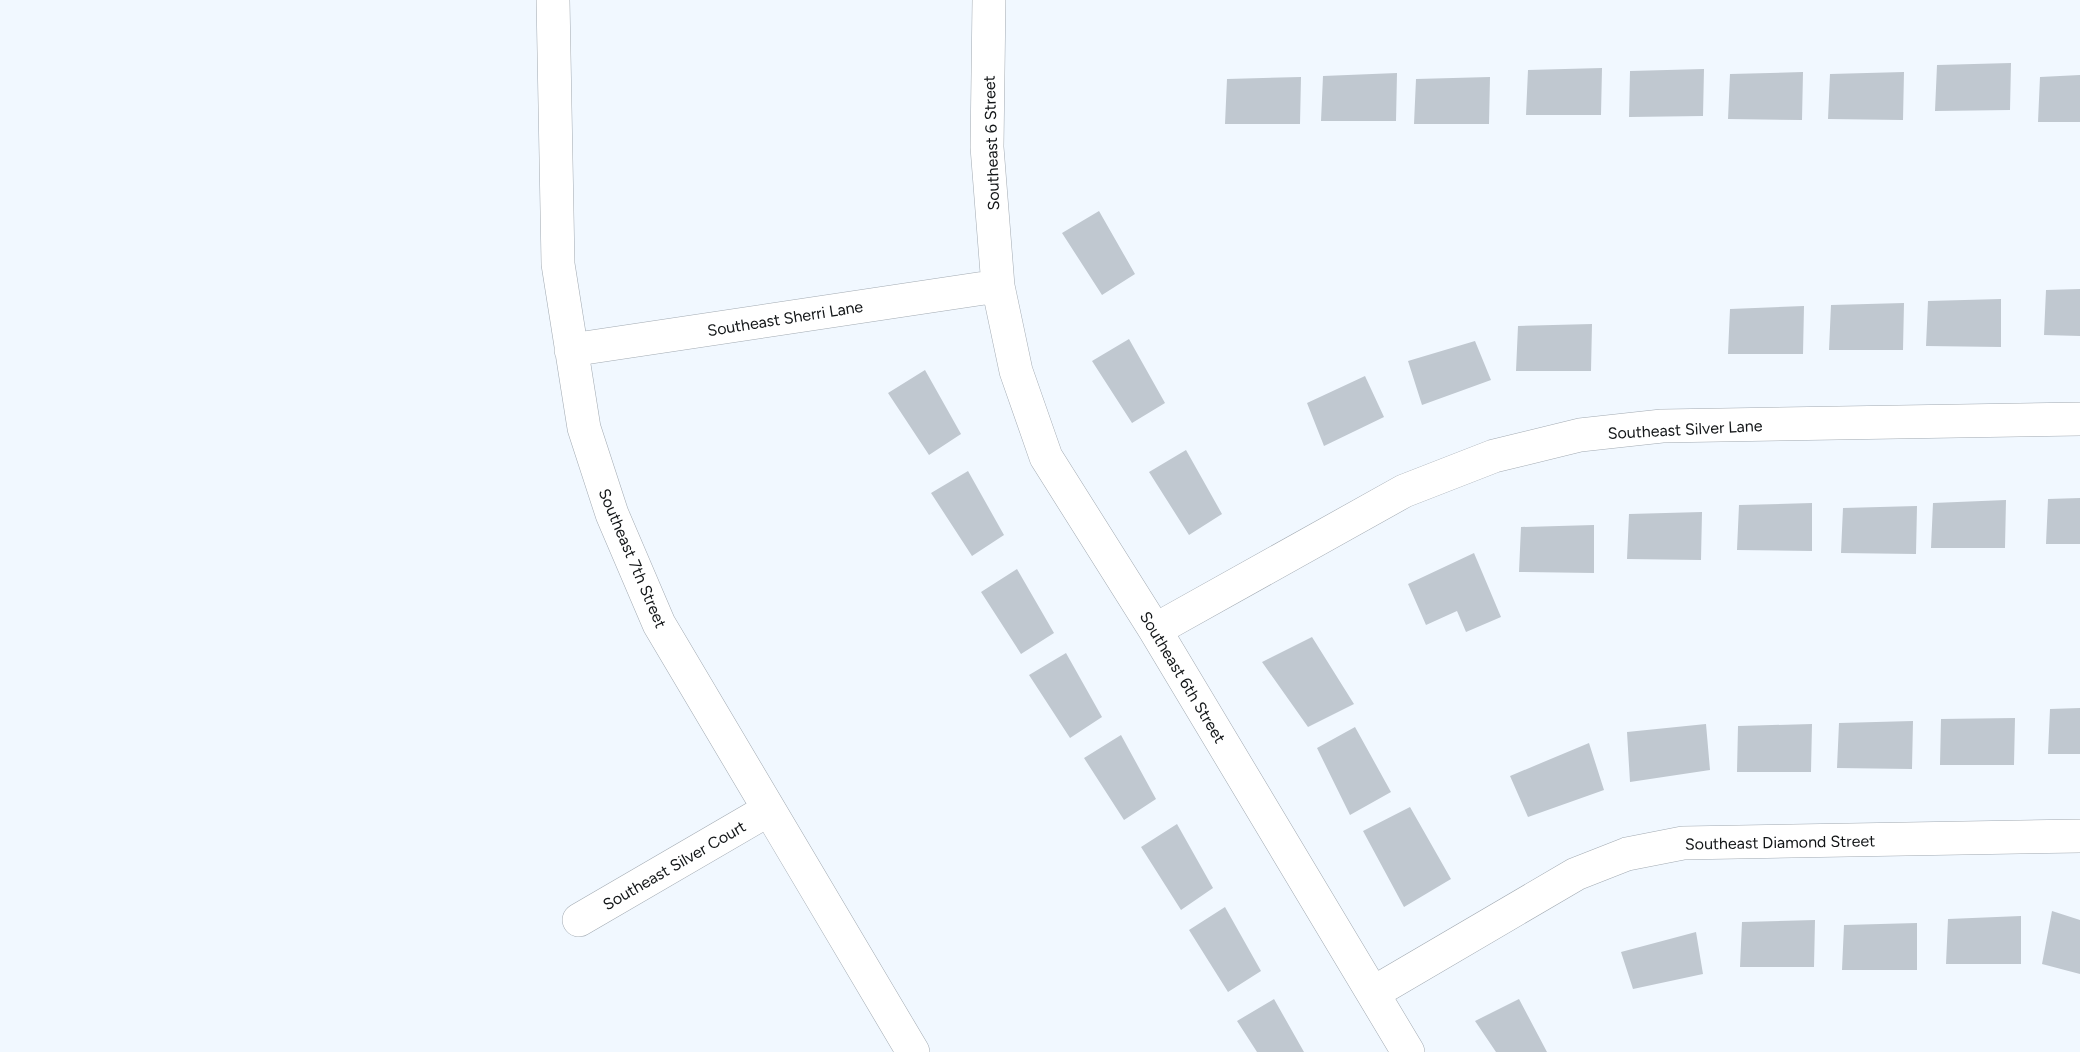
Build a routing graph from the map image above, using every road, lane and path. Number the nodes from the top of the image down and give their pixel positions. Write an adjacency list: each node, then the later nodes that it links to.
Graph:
1 (553, 0): 4 (street, Southeast 7th Street)
2 (989, 0): 3 (street, Southeast 6 Street)
3 (998, 286): 4 (street, Southeast Sherri Lane); 6 (street, Southeast 6th Street)
4 (571, 350): 7 (street, Southeast 7th Street)
5 (2080, 419): 6 (street, Southeast Silver Lane)
6 (1155, 630): 10 (street, Southeast 6th Street)
7 (768, 810): 9 (street, Southeast Silver Court); 11 (street, Southeast 7th Street)
8 (2080, 836): 10 (street, Southeast Diamond Street)
9 (579, 920)
10 (1373, 993): 12 (street, Southeast 6th Street)
11 (913, 1052)
12 (1408, 1052)

